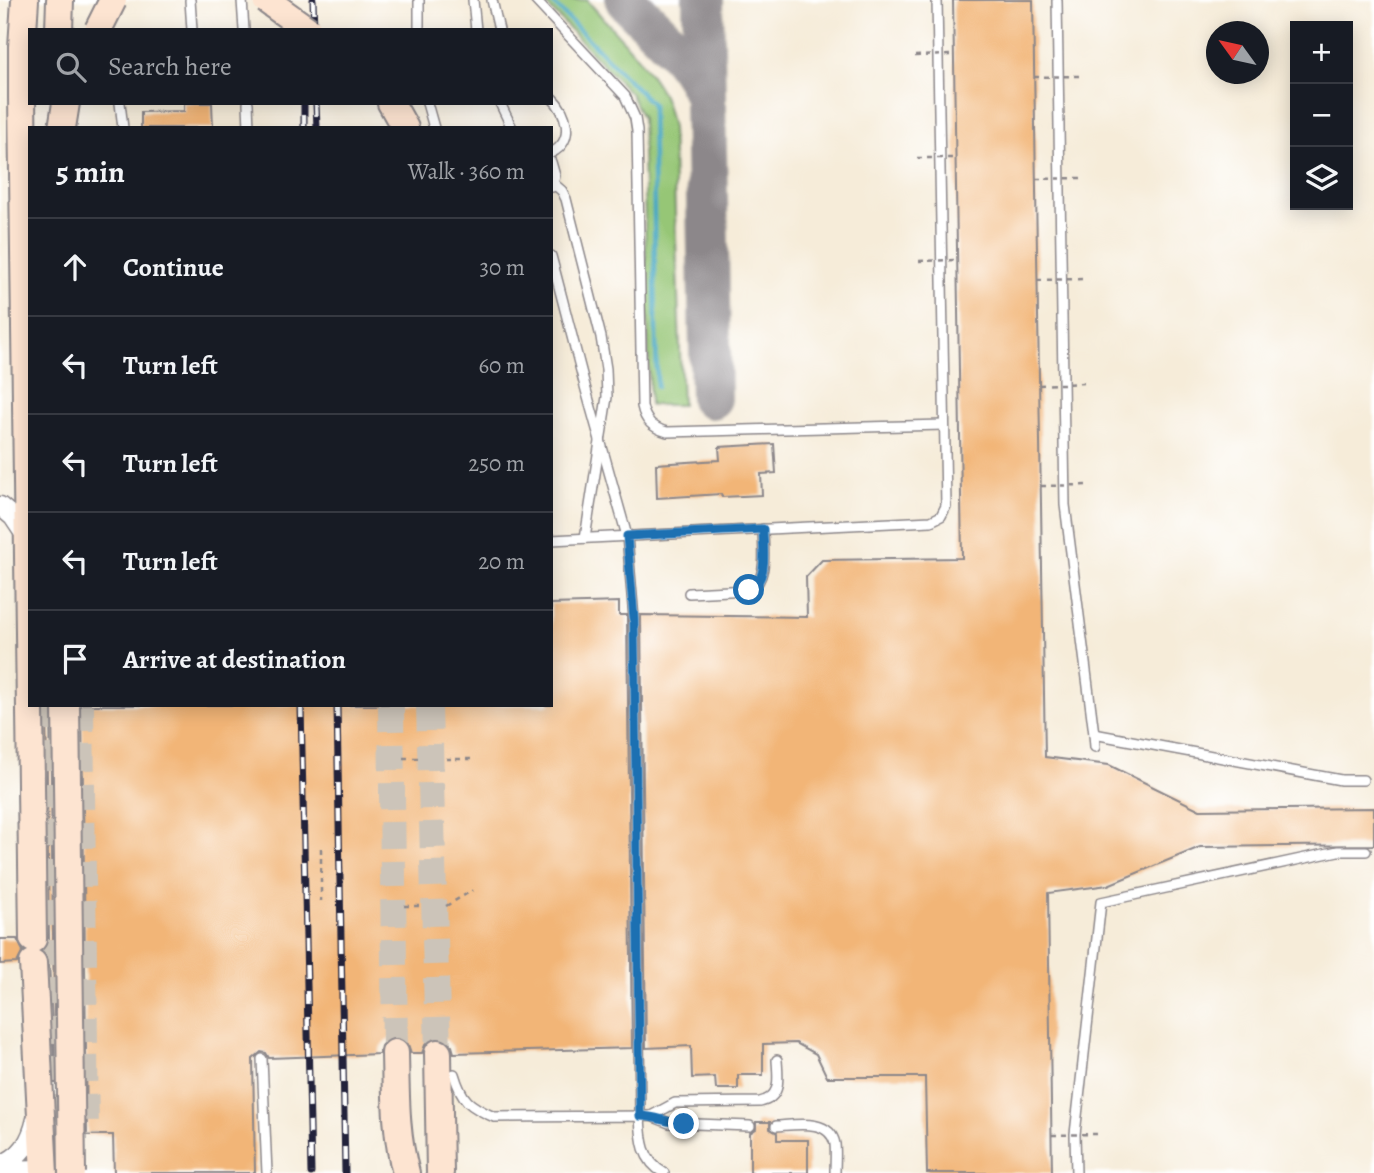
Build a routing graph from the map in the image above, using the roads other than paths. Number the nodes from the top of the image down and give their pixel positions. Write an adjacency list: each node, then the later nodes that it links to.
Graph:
1 (25, 0): 40 (main road)
2 (60, 0): 14 (main road)
3 (107, 0): 16 (lane)
4 (113, 0): 15 (main road, bridge)
5 (190, 0): 17 (lane)
6 (243, 0): 18 (lane)
7 (266, 0): 19 (main road, bridge)
8 (419, 0): 20 (lane)
9 (473, 0): 21 (lane)
10 (492, 0): 22 (lane)
11 (535, 0): 42 (lane)
12 (937, 0): 42 (lane)
13 (1056, 0): 55 (lane)
14 (59, 28)
15 (99, 28)
16 (111, 28)
17 (192, 28)
18 (244, 28)
19 (305, 28)
20 (419, 28)
21 (476, 28)
22 (499, 28)
23 (553, 99): 38 (lane)
24 (49, 105): 31 (main road)
25 (66, 105): 32 (main road)
26 (120, 105): 33 (lane)
27 (248, 105): 34 (lane)
28 (392, 105): 35 (main road)
29 (428, 105): 36 (lane)
30 (501, 105): 37 (lane)
31 (46, 126)
32 (62, 126)
33 (124, 126)
34 (249, 126)
35 (404, 126)
36 (433, 126)
37 (511, 126)
38 (553, 151)
39 (553, 186): 43 (lane)
40 (26, 196): 44 (main road)
41 (553, 263): 43 (lane)
42 (944, 425): 46 (lane)
43 (600, 434): 47 (lane); 49 (lane)
44 (28, 447): 48 (main road)
45 (0, 506): 48 (street)
46 (763, 529): 47 (lane); 51 (lane)
47 (627, 536): 49 (lane); 67 (lane)
48 (27, 538): 52 (main road)
49 (585, 538): 50 (lane)
50 (553, 540)
51 (689, 593)
52 (28, 607)
53 (29, 707): 66 (main road)
54 (66, 707): 75 (main road, bridge)
55 (1094, 734): 56 (lane); 57 (lane)
56 (1095, 747)
57 (1363, 780)
58 (1366, 852): 60 (lane)
59 (1100, 890): 60 (lane)
60 (1101, 902): 81 (lane)
61 (395, 1053): 78 (main road)
62 (438, 1053): 79 (main road)
63 (262, 1059): 77 (lane)
64 (777, 1060): 68 (lane)
65 (454, 1074): 67 (lane)
66 (41, 1099): 72 (main road); 73 (street)
67 (640, 1116): 68 (lane); 74 (lane)
68 (651, 1116): 69 (lane)
69 (750, 1126)
70 (776, 1126): 80 (lane)
71 (86, 1135): 76 (main road)
72 (49, 1153): 73 (street)
73 (0, 1167)
74 (659, 1171)
75 (72, 1173)
76 (85, 1173)
77 (267, 1173)
78 (406, 1173)
79 (440, 1173)
80 (835, 1173)
81 (1076, 1173)

